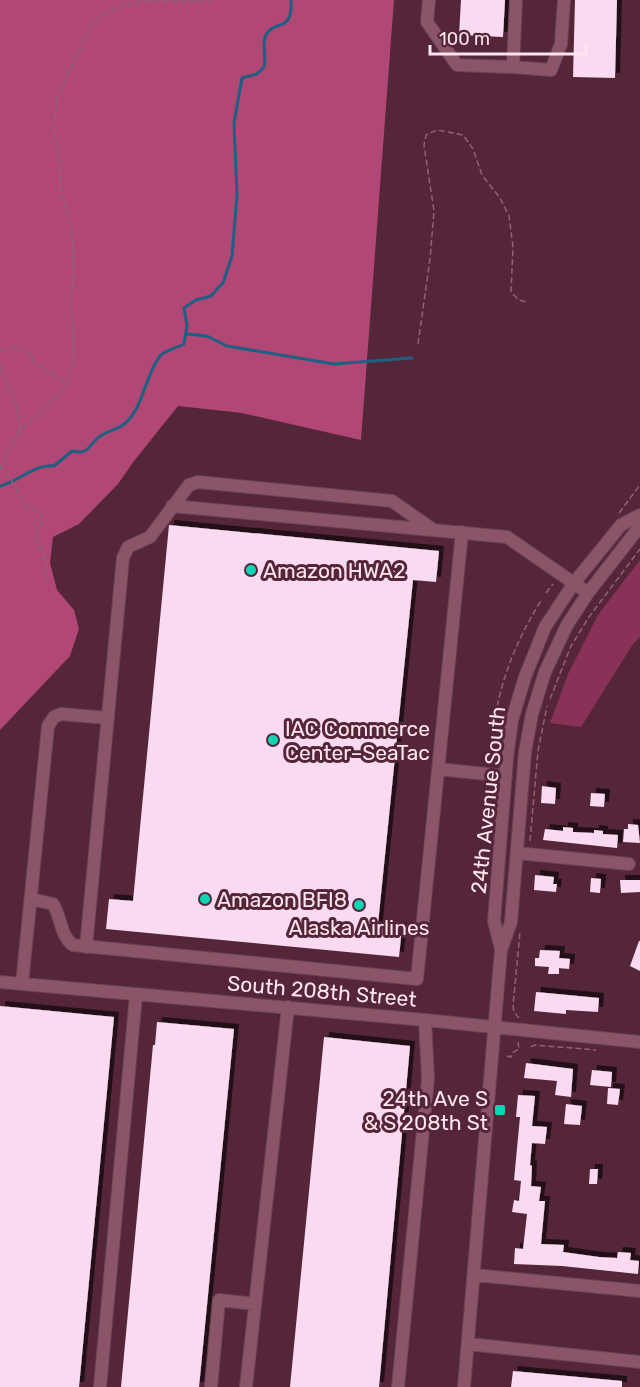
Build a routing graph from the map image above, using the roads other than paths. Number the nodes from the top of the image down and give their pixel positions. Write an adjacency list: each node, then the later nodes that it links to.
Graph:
1 (429, 0): 4 (street)
2 (516, 0): 4 (street)
3 (564, 0): 4 (street)
4 (513, 67)
5 (172, 506): 8 (street); 8 (street); 12 (street)
6 (640, 514): 10 (street, 24th Avenue South)
7 (640, 522): 11 (street, 24th Avenue South)
8 (432, 529): 9 (street)
9 (462, 532): 10 (street); 13 (street)
10 (574, 583): 11 (street); 14 (street, 24th Avenue South)
11 (588, 593): 15 (street, 24th Avenue South)
12 (108, 718): 17 (street); 18 (street)
13 (438, 769): 14 (street); 18 (street)
14 (506, 777): 19 (street, 24th Avenue South)
15 (517, 853): 16 (street); 19 (street, 24th Avenue South)
16 (629, 864)
17 (31, 899): 18 (street); 21 (street)
18 (86, 947)
19 (501, 950): 25 (street, 24th Avenue South)
20 (0, 982): 21 (street, South 208th Street)
21 (22, 984): 22 (street, South 208th Street)
22 (136, 995): 23 (street, South 208th Street); 32 (street)
23 (288, 1007): 24 (street, South 208th Street); 29 (street)
24 (425, 1020): 25 (street, South 208th Street); 35 (street)
25 (495, 1027): 26 (street, South 208th Street); 27 (street, 24th Avenue South)
26 (640, 1042)
27 (474, 1275): 28 (street); 30 (street, 24th Avenue South)
28 (640, 1291)
29 (255, 1304): 33 (street); 34 (street)
30 (468, 1344): 31 (street); 36 (street, 24th Avenue South)
31 (640, 1362)
32 (100, 1387)
33 (212, 1387)
34 (246, 1387)
35 (398, 1387)
36 (464, 1387)

